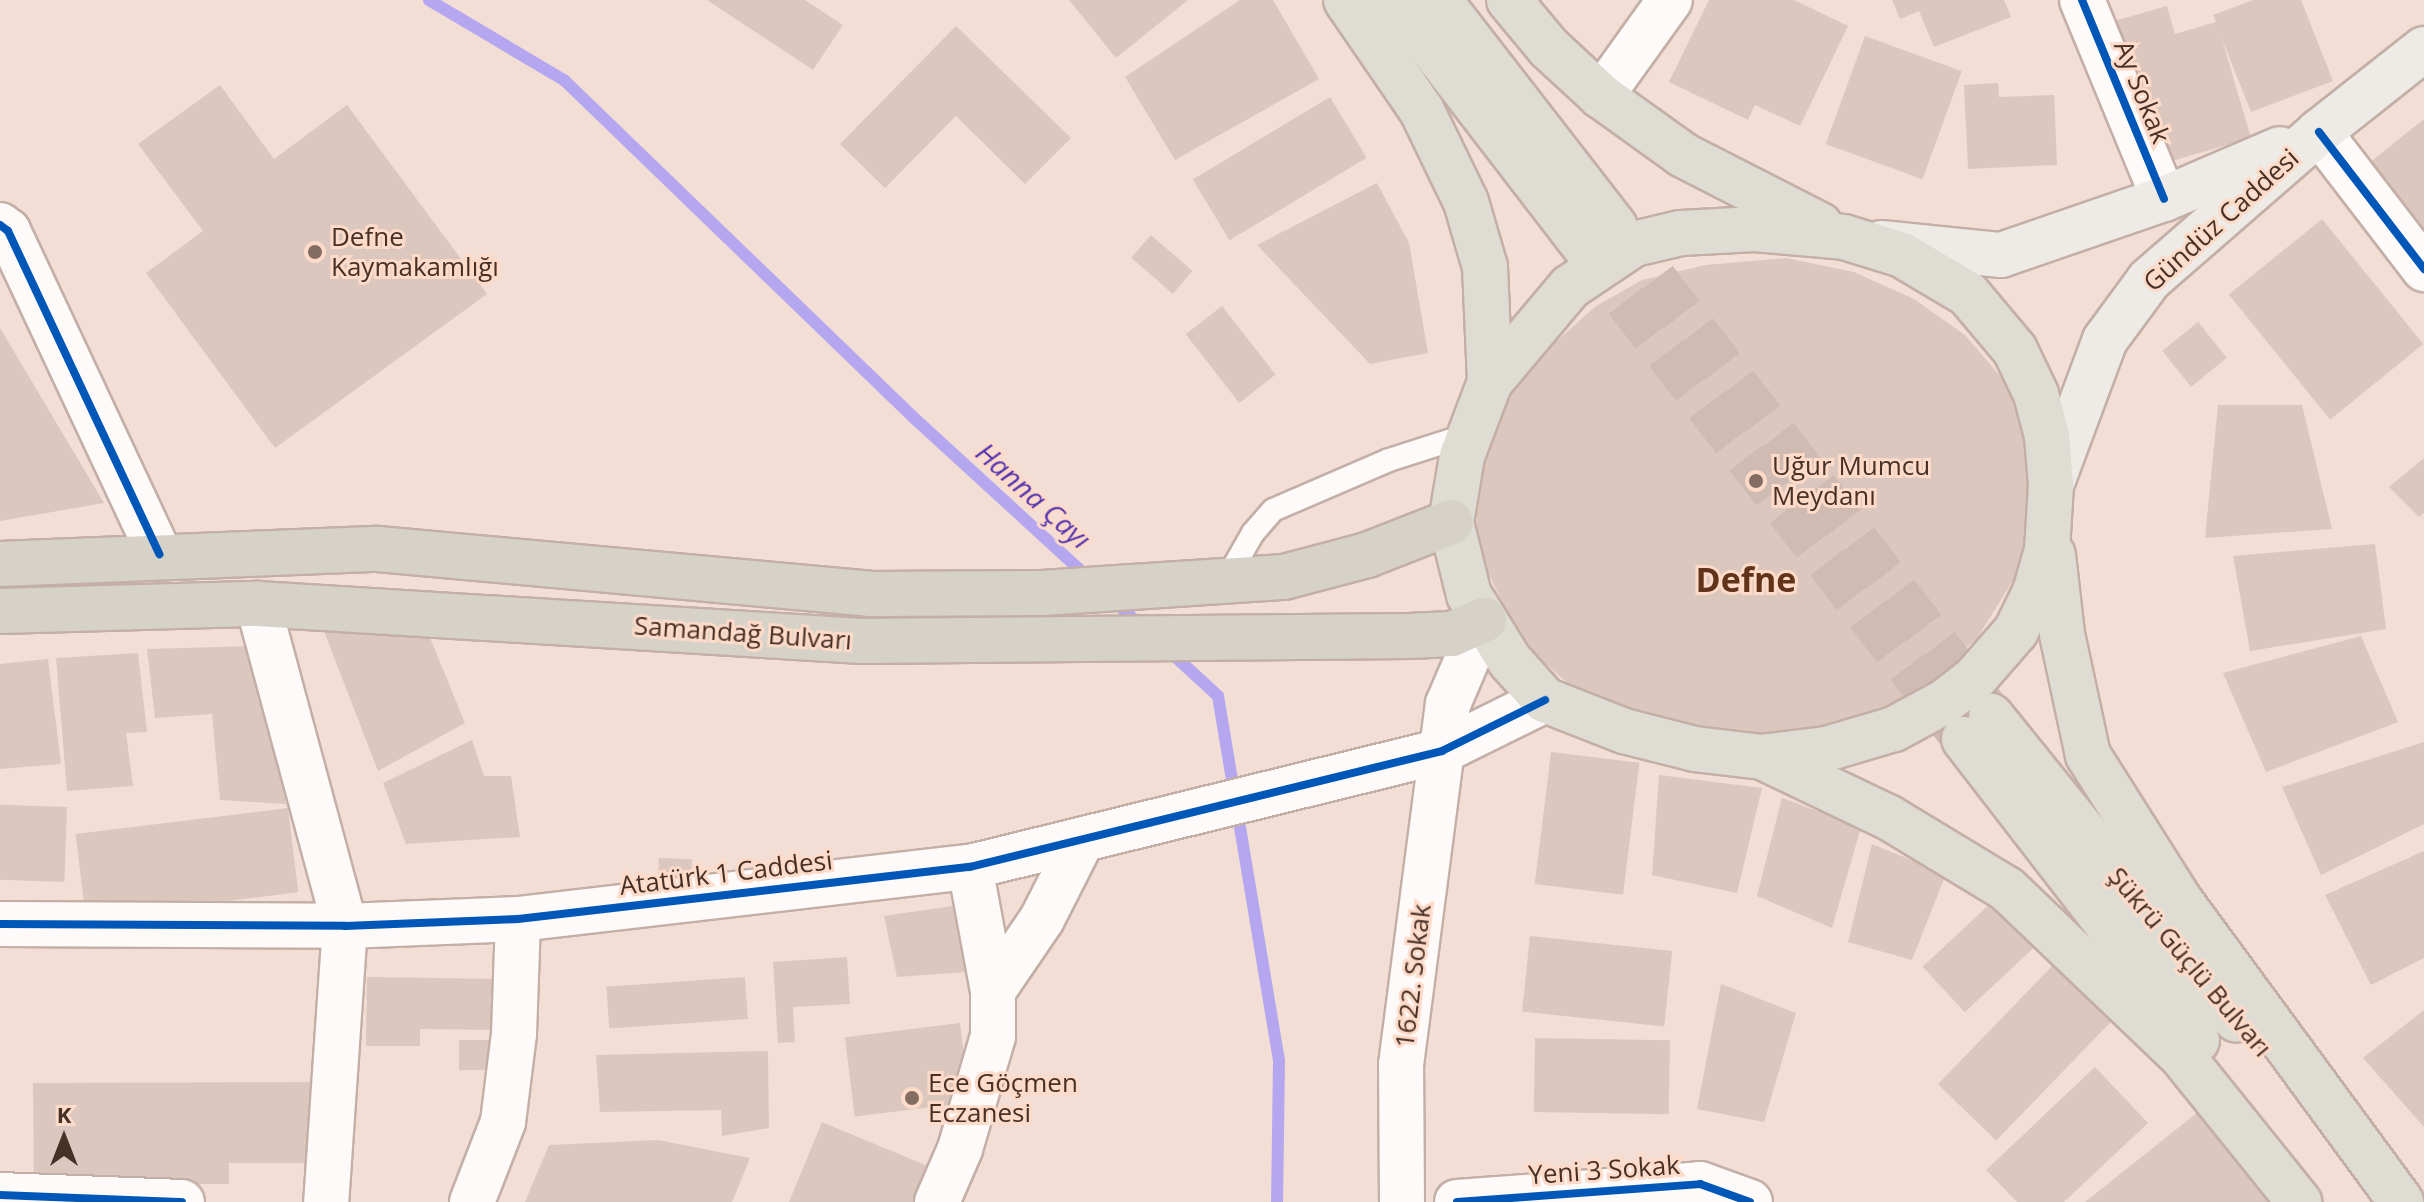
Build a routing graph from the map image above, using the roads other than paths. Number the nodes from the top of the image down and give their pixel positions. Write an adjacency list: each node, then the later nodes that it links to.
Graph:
1 (1346, 0): 14 (main road)
2 (1395, 0): 3 (main road)
3 (1439, 0)
4 (1509, 0): 8 (main road)
5 (1670, 0): 8 (street)
6 (2082, 0): 10 (street, Ay Sokak)
7 (2424, 49): 9 (main road, Gündüz Caddesi)
8 (1601, 96): 12 (main road)
9 (2319, 132): 10 (main road, Gündüz Caddesi); 13 (street); 16 (main road, Gündüz Caddesi)
10 (2164, 199): 12 (main road, Gündüz Caddesi)
11 (0, 225): 18 (street)
12 (1844, 237): 14 (main road); 16 (main road)
13 (2424, 269)
14 (1490, 382): 15 (main road)
15 (1470, 434): 17 (main road); 20 (lane)
16 (2051, 485): 26 (main road); 43 (main road)
17 (1451, 522): 20 (highway, Samandağ Bulvarı); 23 (main road)
18 (159, 554): 19 (highway, Samandağ Bulvarı); 20 (highway, Samandağ Bulvarı)
19 (0, 564)
20 (1225, 583)
21 (258, 604): 22 (highway, Samandağ Bulvarı); 23 (highway, Samandağ Bulvarı); 31 (street)
22 (0, 611)
23 (1484, 620): 24 (main road); 25 (street)
24 (1545, 700): 25 (street); 26 (main road)
25 (1442, 751): 27 (street, Atatürk 1 Caddesi); 38 (street, 1622. Sokak)
26 (1762, 757): 41 (main road)
27 (1082, 840): 28 (street, Atatürk 1 Caddesi); 32 (street)
28 (970, 867): 29 (street, Atatürk 1 Caddesi); 32 (street)
29 (518, 919): 31 (street, Atatürk 1 Caddesi); 36 (street)
30 (0, 924): 31 (street, Atatürk 1 Caddesi)
31 (345, 926): 35 (street)
32 (993, 991): 37 (street)
33 (0, 1195): 34 (street)
34 (182, 1202)
35 (326, 1202)
36 (472, 1202)
37 (937, 1202)
38 (1402, 1202)
39 (1457, 1202): 40 (street, Yeni 3 Sokak)
40 (1750, 1202)
41 (2299, 1202)
42 (2322, 1202): 43 (main road, Şükrü Güçlü Bulvarı)
43 (2399, 1202)

